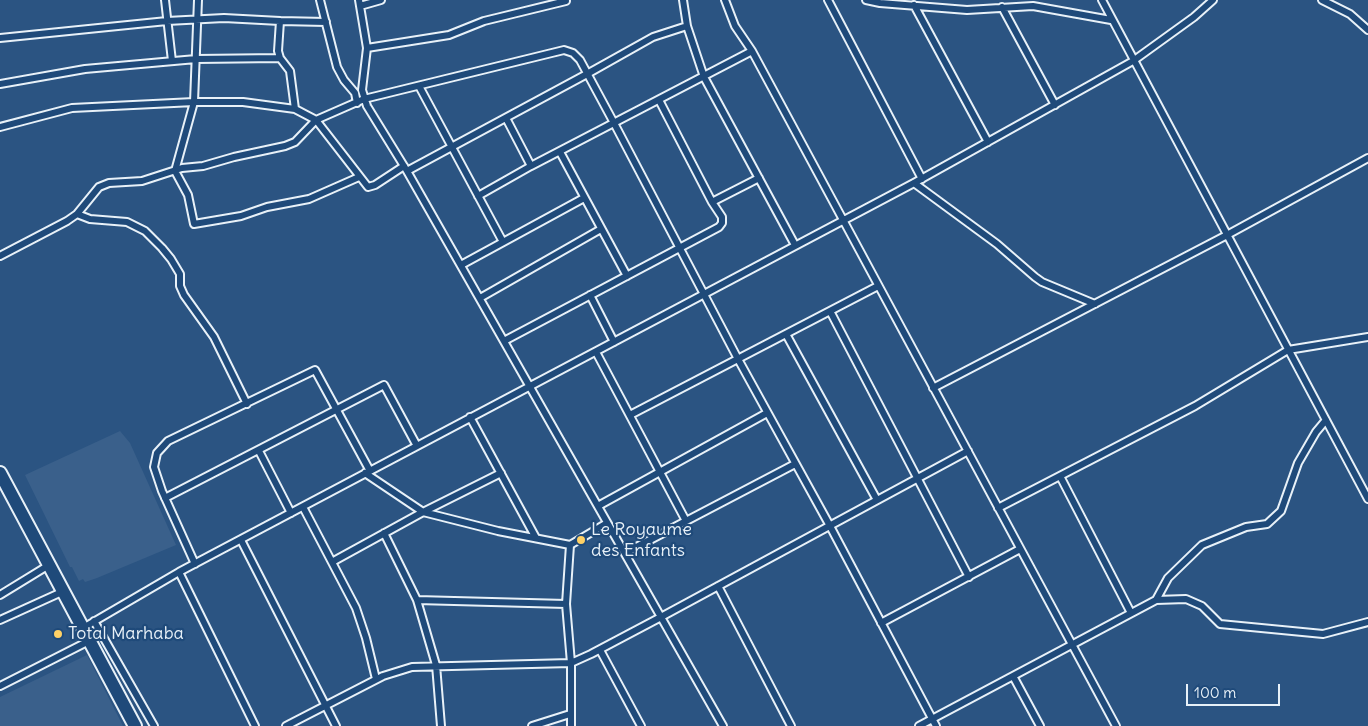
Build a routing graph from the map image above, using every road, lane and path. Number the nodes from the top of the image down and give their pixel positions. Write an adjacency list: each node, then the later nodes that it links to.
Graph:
1 (165, 0): 18 (street)
2 (198, 0): 16 (street)
3 (320, 0): 20 (street)
4 (381, 0): 13 (street)
5 (683, 0): 21 (street)
6 (725, 0): 25 (street)
7 (828, 0): 53 (street)
8 (866, 0): 14 (street)
9 (1102, 0): 17 (street)
10 (1213, 0): 28 (street)
11 (1322, 0): 22 (street)
12 (566, 1): 24 (street)
13 (360, 3): 24 (street)
14 (914, 5): 15 (street); 44 (street)
15 (1002, 7): 17 (street); 38 (street)
16 (198, 19): 18 (street); 19 (street); 27 (street)
17 (1112, 20): 28 (street)
18 (167, 21): 23 (street); 29 (street)
19 (280, 22): 20 (street); 26 (street)
20 (326, 22): 37 (street)
21 (687, 26): 30 (street); 31 (street)
22 (1368, 30)
23 (0, 38)
24 (367, 48): 34 (street)
25 (752, 51): 31 (street); 59 (street)
26 (280, 58): 27 (street); 39 (street)
27 (196, 59): 29 (street); 36 (street)
28 (1134, 61): 38 (street); 61 (street)
29 (172, 62): 32 (street)
30 (588, 74): 33 (street); 40 (street); 42 (street)
31 (704, 77): 35 (street); 52 (street)
32 (0, 84)
33 (418, 86): 34 (street); 45 (street)
34 (364, 99): 37 (street); 49 (street)
35 (659, 100): 42 (street); 57 (street)
36 (194, 102): 39 (street); 43 (street); 50 (street)
37 (357, 103): 41 (street)
38 (1056, 104): 44 (street)
39 (295, 109): 41 (street)
40 (506, 118): 45 (street); 48 (street)
41 (316, 120): 50 (street); 51 (street)
42 (614, 124): 46 (street); 64 (street)
43 (0, 127)
44 (988, 142): 53 (street)
45 (452, 147): 49 (street); 55 (street)
46 (560, 152): 48 (street); 56 (street)
47 (1368, 158): 61 (street)
48 (531, 166): 55 (street)
49 (406, 168): 51 (street); 66 (street)
50 (175, 171): 51 (street); 58 (street)
51 (359, 177)
52 (759, 178): 57 (street); 63 (street)
53 (922, 179): 54 (street)
54 (914, 183): 59 (street); 72 (street)
55 (478, 196): 62 (street)
56 (584, 198): 60 (street); 62 (street)
57 (712, 202): 64 (street)
58 (77, 214): 65 (street); 83 (street)
59 (843, 220): 63 (street); 68 (street)
60 (601, 229): 67 (street); 71 (street)
61 (1227, 235): 72 (street); 78 (street)
62 (503, 242): 66 (street)
63 (795, 245): 69 (street)
64 (680, 247): 67 (street); 69 (street)
65 (0, 256)
66 (461, 266): 71 (street)
67 (627, 276): 70 (street)
68 (878, 286): 73 (street); 82 (street)
69 (704, 293): 77 (street); 80 (street)
70 (590, 295): 76 (street); 77 (street)
71 (480, 298): 76 (street)
72 (1096, 304): 82 (street)
73 (830, 311): 74 (street); 98 (street)
74 (786, 334): 80 (street); 100 (street)
75 (1368, 337): 78 (street)
76 (504, 341): 81 (street)
77 (614, 342): 79 (street)
78 (1288, 350): 88 (street); 97 (street)
79 (596, 352): 81 (street); 86 (street)
80 (738, 359): 85 (street); 86 (street)
81 (529, 386): 87 (street); 102 (street)
82 (933, 388): 91 (street)
83 (247, 404): 84 (street); 99 (street)
84 (337, 410): 89 (street); 90 (street); 94 (street)
85 (767, 413): 92 (street); 93 (street)
86 (630, 415): 93 (street)
87 (470, 417): 89 (street); 96 (street)
88 (1326, 420): 101 (street); 125 (street)
89 (417, 446): 94 (street)
90 (258, 451): 99 (street); 106 (street)
91 (968, 451): 98 (street); 104 (street)
92 (795, 464): 107 (street); 109 (street)
93 (660, 471): 102 (street); 107 (street)
94 (368, 472): 103 (street); 105 (street)
95 (0, 473): 118 (highway)
96 (501, 473): 105 (street); 111 (street)
97 (1060, 476): 104 (street); 127 (street)
98 (918, 478): 100 (street); 120 (street)
99 (165, 498): 117 (street)
100 (877, 500): 109 (street)
101 (1368, 500)
102 (598, 506): 108 (street)
103 (303, 507): 106 (street); 116 (street)
104 (998, 508): 114 (street)
105 (423, 512): 110 (street); 111 (street)
106 (291, 513): 112 (street)
107 (686, 521): 115 (street)
108 (608, 523): 113 (street); 115 (street)
109 (830, 526): 121 (street); 132 (street)
110 (384, 533): 116 (street); 124 (street)
111 (536, 538): 113 (street)
112 (241, 540): 117 (street); 142 (street)
113 (570, 545): 126 (street)
114 (1020, 549): 120 (street); 135 (street)
115 (625, 553): 128 (street)
116 (332, 562): 140 (street)
117 (194, 564): 119 (street)
118 (49, 565): 122 (highway); 123 (street)
119 (179, 572): 130 (street); 147 (street)
120 (969, 577): 132 (street)
121 (718, 586): 128 (street); 155 (street)
122 (64, 591): 129 (street); 133 (highway)
123 (0, 594)
124 (418, 600): 126 (street); 138 (street)
125 (1156, 600): 127 (street); 131 (street)
126 (566, 604): 137 (street)
127 (1131, 614): 135 (street)
128 (661, 617): 136 (street); 154 (street)
129 (0, 620)
130 (94, 621): 133 (street); 146 (street)
131 (1368, 622)
132 (881, 623): 144 (street)
133 (83, 628): 134 (highway)
134 (89, 641): 141 (street); 145 (highway)
135 (1072, 645): 139 (street); 159 (street)
136 (600, 650): 137 (street); 153 (street)
137 (571, 662): 138 (street); 143 (street)
138 (436, 665): 140 (street); 150 (street)
139 (1013, 676): 144 (street); 158 (street)
140 (376, 679): 142 (street)
141 (0, 686)
142 (326, 705): 148 (street); 149 (street)
143 (570, 714): 151 (street); 152 (street)
144 (932, 719): 156 (street); 157 (street)
145 (135, 726)
146 (154, 726)
147 (256, 726)
148 (286, 726)
149 (336, 726)
150 (441, 726)
151 (532, 726)
152 (570, 726)
153 (641, 726)
154 (723, 726)
155 (792, 726)
156 (919, 726)
157 (936, 726)
158 (1040, 726)
159 (1116, 726)

